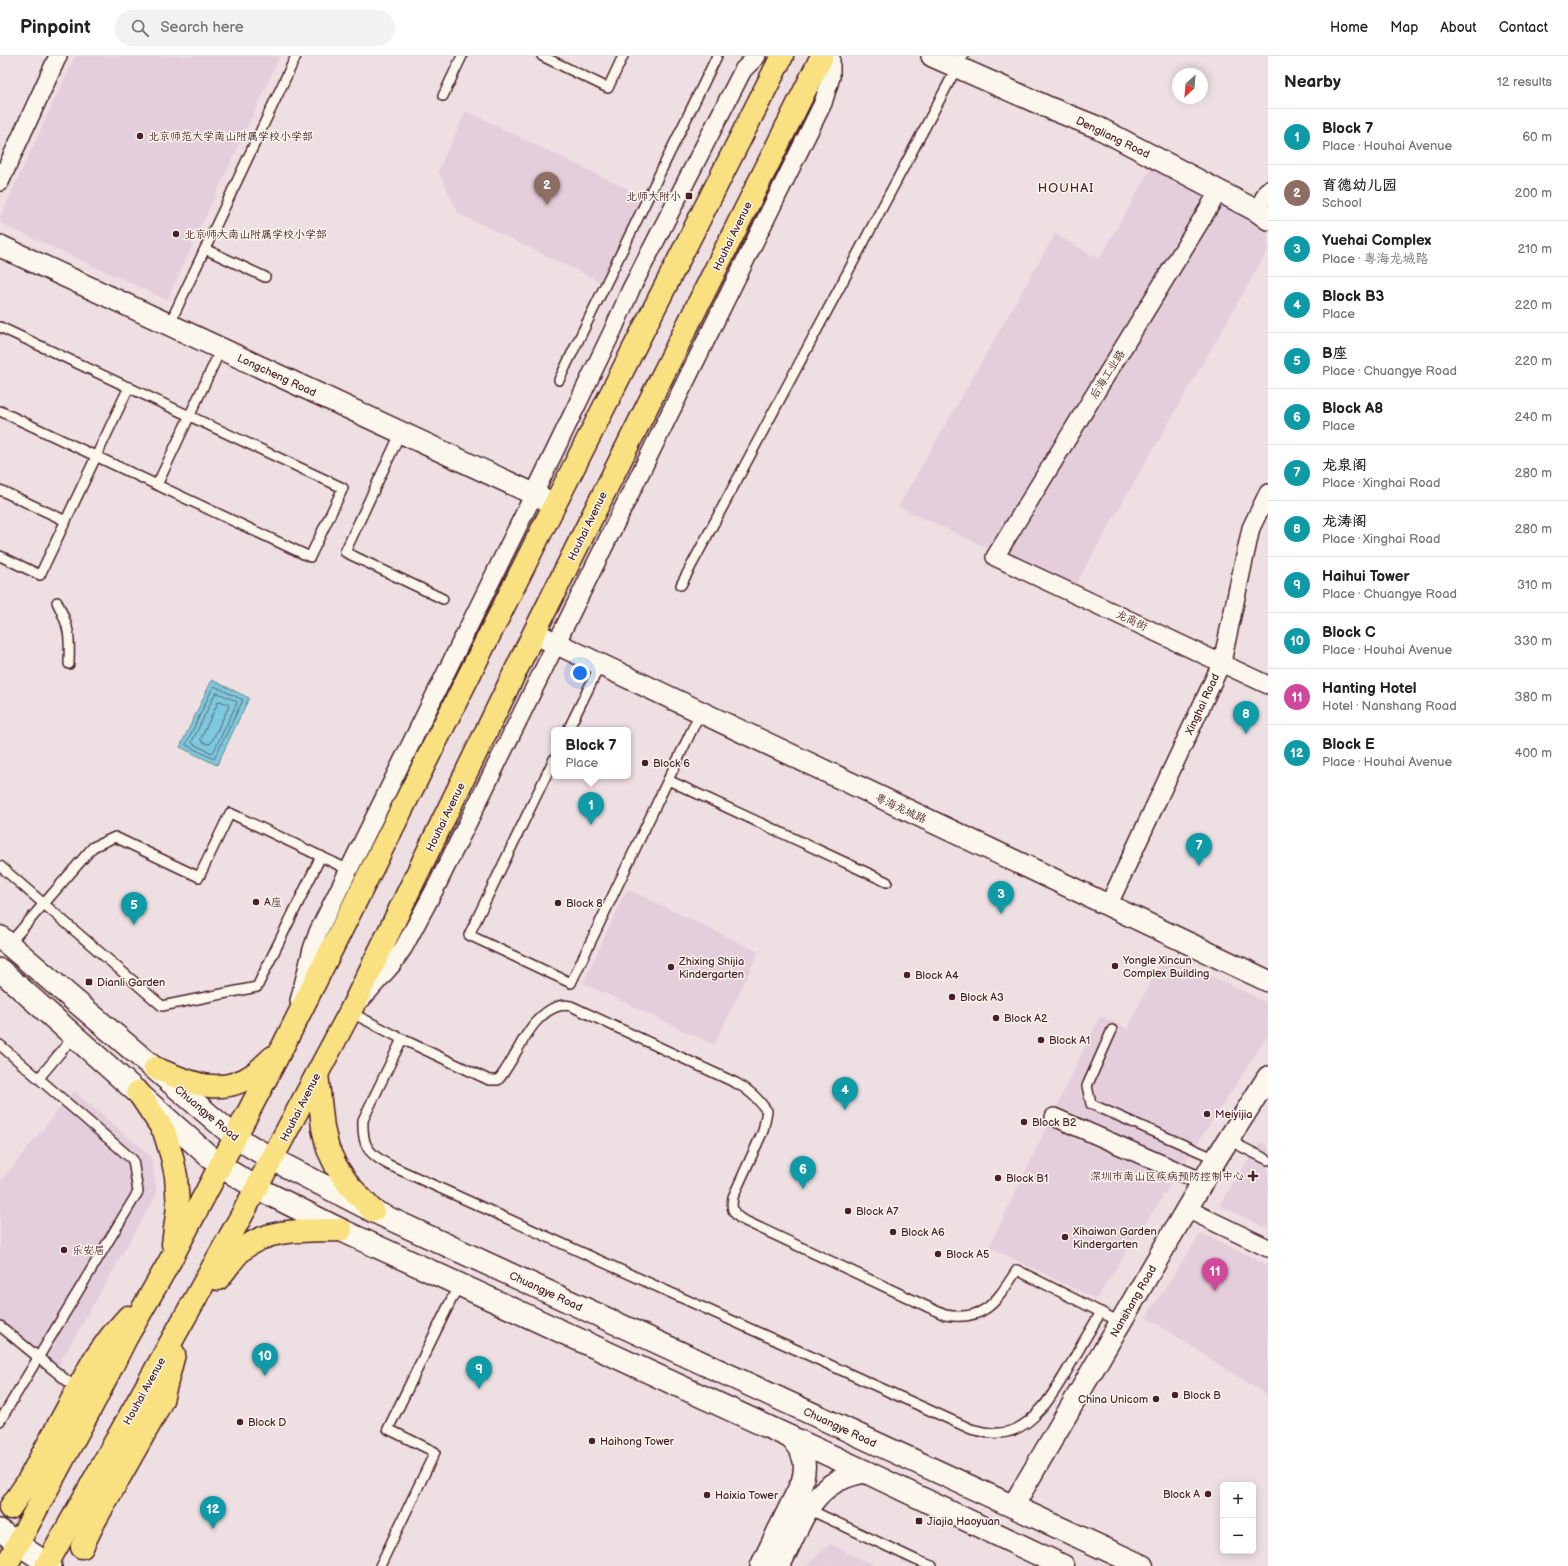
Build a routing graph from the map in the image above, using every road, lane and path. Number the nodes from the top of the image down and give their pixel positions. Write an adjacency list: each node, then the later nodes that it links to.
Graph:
1 (58, 56): 14 (street)
2 (296, 56): 19 (lane)
3 (462, 56): 13 (lane)
4 (542, 56): 5 (lane)
5 (623, 56)
6 (717, 56): 24 (lane)
7 (757, 56): 33 (street)
8 (782, 56): 34 (main road)
9 (822, 56): 41 (main road, Houhai Avenue)
10 (831, 56): 42 (street)
11 (932, 56): 12 (street, Dengliang Road)
12 (961, 59): 16 (street, Dengliang Road); 38 (lane)
13 (443, 96)
14 (0, 182)
15 (1268, 190): 17 (street)
16 (1219, 191): 17 (street, Dengliang Road); 37 (street, 后海工业路)
17 (1262, 215)
18 (0, 246): 21 (street, Longcheng Road)
19 (205, 249): 20 (lane); 21 (lane)
20 (265, 277)
21 (169, 325): 23 (street, Longcheng Road)
22 (0, 327): 25 (lane)
23 (221, 349): 27 (lane); 28 (street, Longcheng Road)
24 (559, 380)
25 (129, 386): 27 (lane); 29 (lane)
26 (0, 411): 29 (lane)
27 (190, 416): 30 (lane); 30 (lane)
28 (401, 432): 33 (street, Longcheng Road); 39 (lane)
29 (96, 456): 30 (lane); 35 (lane)
30 (157, 485)
31 (0, 490): 35 (lane)
32 (1268, 493): 43 (street, Xinghai Road)
33 (534, 494): 34 (street, Longcheng Road); 53 (street)
34 (554, 504): 61 (main road)
35 (66, 521): 36 (lane)
36 (0, 556)
37 (995, 557): 43 (street, 龙商街)
38 (681, 585)
39 (443, 599)
40 (57, 602): 44 (lane)
41 (534, 633): 42 (street, 粤海龙城路); 60 (main road, Houhai Avenue)
42 (555, 644): 45 (street, 粤海龙城路); 60 (street)
43 (1222, 662): 46 (street, 龙商街); 56 (street, Xinghai Road)
44 (69, 664)
45 (600, 665): 47 (street, 粤海龙城路); 48 (lane)
46 (1268, 685)
47 (700, 712): 50 (lane); 56 (street, 粤海龙城路)
48 (569, 727)
49 (551, 765): 50 (lane)
50 (668, 780): 54 (lane)
51 (321, 856): 53 (lane); 55 (lane); 55 (lane)
52 (0, 866): 55 (lane)
53 (349, 870): 61 (street)
54 (887, 882)
55 (44, 903): 57 (lane)
56 (1108, 906): 59 (street, 粤海龙城路)
57 (4, 940): 67 (main road, Chuangye Road)
58 (0, 970): 63 (main road)
59 (1268, 981)
60 (350, 1012): 64 (lane); 68 (main road, Houhai Avenue)
61 (294, 1023): 66 (main road)
62 (1112, 1030): 75 (lane)
63 (75, 1035): 70 (lane); 71 (main road)
64 (402, 1039): 88 (lane); 88 (lane)
65 (0, 1045): 70 (lane)
66 (282, 1048): 67 (main road); 73 (main road)
67 (155, 1068): 73 (main road, Chuangye Road)
68 (317, 1074): 76 (main road, Houhai Avenue); 82 (main road)
69 (1268, 1077): 74 (street, Nanshang Road)
70 (39, 1078): 92 (lane)
71 (138, 1092): 78 (main road); 85 (main road)
72 (1054, 1117): 79 (street)
73 (235, 1137): 76 (main road, Chuangye Road); 78 (main road)
74 (1228, 1140): 75 (street, Nanshang Road); 77 (lane)
75 (1216, 1158): 79 (street, Nanshang Road)
76 (272, 1159): 80 (main road, Houhai Avenue); 82 (main road, Chuangye Road)
77 (1268, 1160)
78 (220, 1166): 80 (main road); 85 (main road)
79 (1203, 1182): 81 (street, Nanshang Road)
80 (257, 1188): 83 (main road); 90 (main road, Houhai Avenue)
81 (1187, 1209): 84 (street); 89 (street, Nanshang Road)
82 (373, 1211): 99 (main road, Chuangye Road)
83 (341, 1230): 86 (main road); 90 (main road)
84 (1268, 1248)
85 (171, 1259): 87 (main road)
86 (458, 1284): 95 (main road); 106 (lane)
87 (154, 1288): 93 (main road); 96 (main road)
88 (1101, 1312): 89 (lane)
89 (1120, 1322): 99 (street, Nanshang Road)
90 (182, 1324): 97 (main road, Houhai Avenue); 103 (main road)
91 (0, 1326): 92 (lane)
92 (38, 1357): 93 (lane); 94 (lane)
93 (77, 1389): 101 (main road)
94 (0, 1422)
95 (790, 1437): 98 (main road); 107 (street)
96 (59, 1467): 101 (main road); 104 (main road)
97 (100, 1470): 103 (main road); 105 (main road, Houhai Avenue)
98 (866, 1472): 100 (street); 110 (main road)
99 (1012, 1506): 111 (main road, Chuangye Road)
100 (808, 1509): 108 (street); 109 (lane)
101 (5, 1510)
102 (0, 1530): 104 (street)
103 (84, 1557)
104 (10, 1558): 105 (street)
105 (48, 1565)
106 (380, 1566)
107 (761, 1566)
108 (779, 1566)
109 (932, 1566)
110 (1063, 1566)
111 (1142, 1566)

